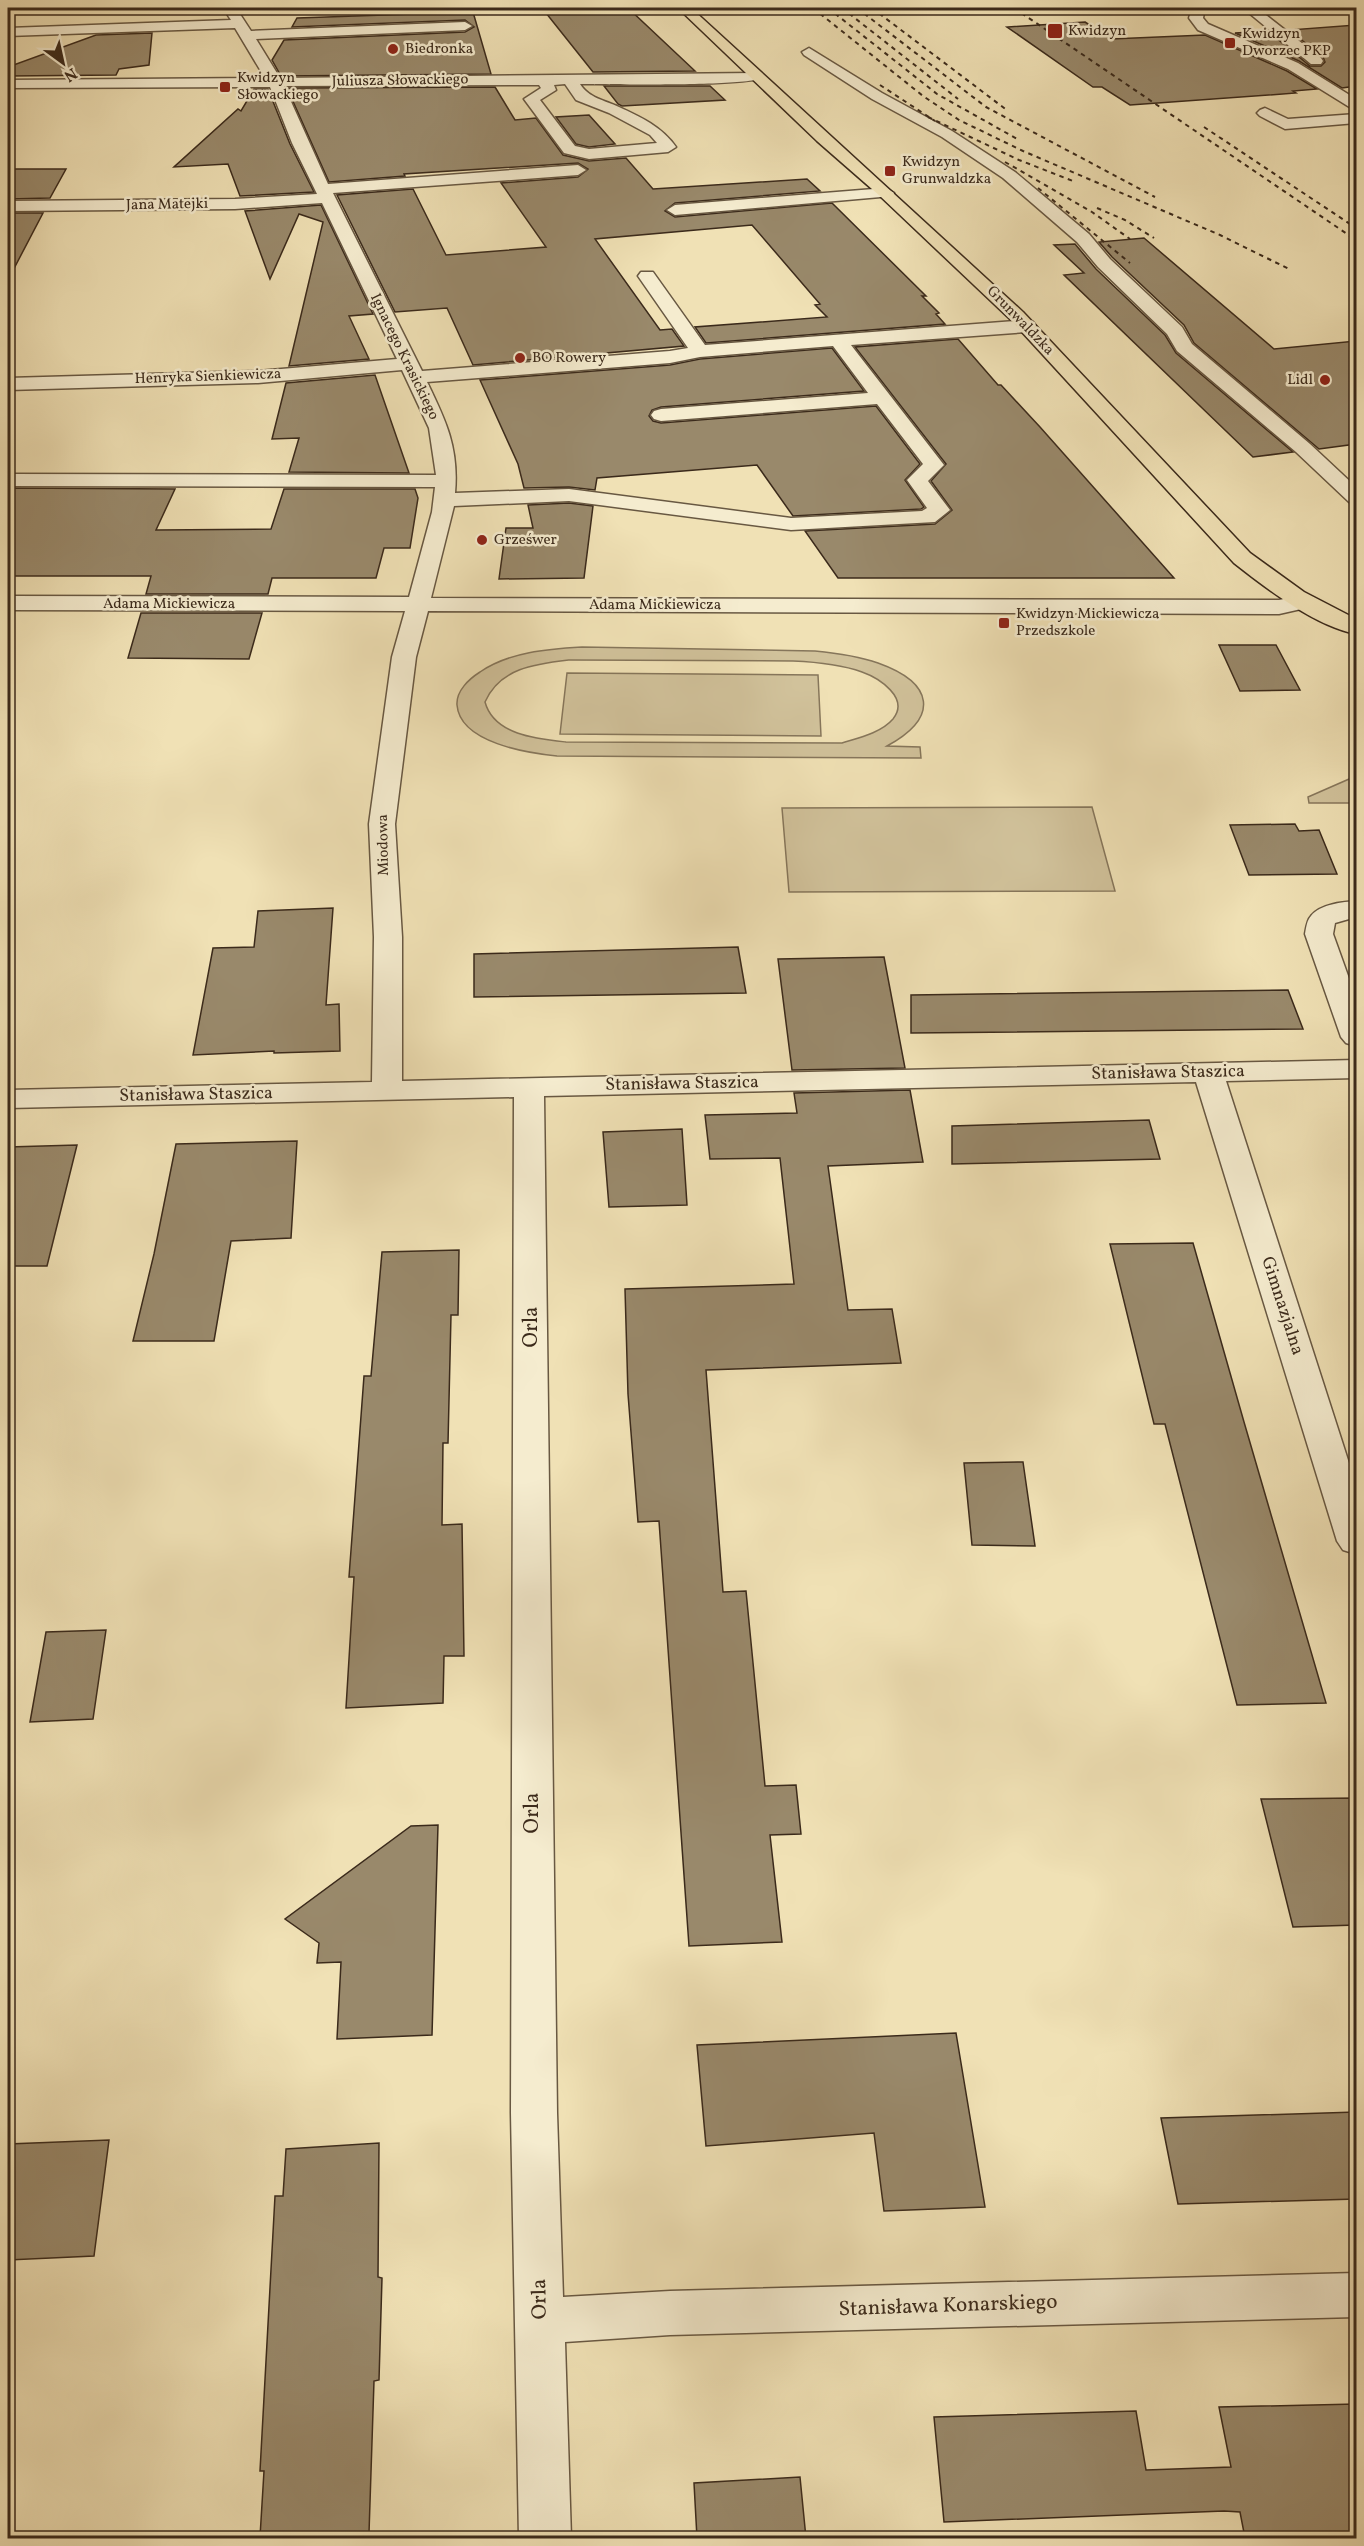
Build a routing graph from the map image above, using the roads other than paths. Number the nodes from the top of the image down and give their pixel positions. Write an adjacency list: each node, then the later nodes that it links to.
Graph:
1 (230, 8): 6 (street, Ignacego Krasickiego)
2 (684, 8): 10 (main road, Grunwaldzka)
3 (1199, 8): 9 (street)
4 (1249, 8): 9 (street)
5 (465, 26): 6 (street)
6 (242, 29): 7 (street); 14 (street, Ignacego Krasickiego)
7 (8, 32)
8 (809, 52): 33 (street)
9 (1293, 66): 15 (street)
10 (756, 76): 11 (street, Juliusza Słowackiego); 19 (main road, Grunwaldzka)
11 (569, 79): 12 (street, Juliusza Słowackiego); 12 (street)
12 (543, 80): 14 (street, Juliusza Słowackiego)
13 (10, 81): 14 (street, Juliusza Słowackiego)
14 (274, 82): 20 (street, Ignacego Krasickiego)
15 (1356, 105)
16 (1265, 113): 17 (street)
17 (1356, 119)
18 (578, 170): 20 (street)
19 (886, 192): 22 (street); 24 (main road, Grunwaldzka)
20 (324, 193): 21 (street, Jana Matejki); 27 (street, Ignacego Krasickiego)
21 (8, 207)
22 (675, 210)
23 (647, 276): 26 (street)
24 (1027, 326): 25 (street, Henryka Sienkiewicza); 34 (main road, Grunwaldzka)
25 (838, 341): 26 (street, Henryka Sienkiewicza); 29 (street)
26 (700, 351): 27 (street, Henryka Sienkiewicza)
27 (412, 370): 28 (street, Henryka Sienkiewicza); 32 (street, Ignacego Krasickiego)
28 (8, 384)
29 (882, 398): 30 (street); 32 (street)
30 (661, 415)
31 (8, 480): 32 (street)
32 (445, 490): 36 (street, Ignacego Krasickiego)
33 (1356, 498)
34 (1302, 602): 36 (street, Adama Mickiewicza); 37 (main road, Grunwaldzka)
35 (8, 603): 36 (street, Adama Mickiewicza)
36 (418, 604): 43 (street, Miodowa)
37 (1356, 627)
38 (1356, 909): 39 (street)
39 (1356, 1037)
40 (1356, 1069): 41 (street, Stanisława Staszica)
41 (1208, 1071): 42 (street, Stanisława Staszica); 45 (street, Gimnazjalna)
42 (529, 1087): 43 (street, Stanisława Staszica); 47 (street, Orla)
43 (387, 1090): 44 (street, Stanisława Staszica)
44 (8, 1099)
45 (1356, 1541)
46 (1356, 2295): 47 (street, Stanisława Konarskiego)
47 (540, 2321): 48 (street, Orla)
48 (545, 2538)

